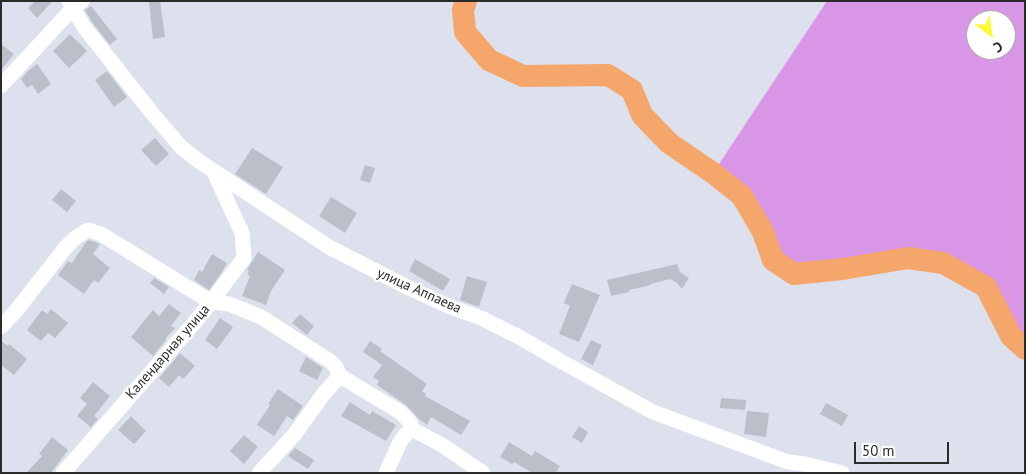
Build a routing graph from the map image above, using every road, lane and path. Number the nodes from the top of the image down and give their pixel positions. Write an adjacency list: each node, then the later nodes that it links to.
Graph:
1 (75, 3): 2 (street); 3 (street, улица Аппаева)
2 (1, 86)
3 (213, 170): 4 (street); 8 (street, улица Аппаева)
4 (211, 302): 5 (street); 6 (street, Календарная улица); 9 (street, Календарная улица)
5 (1, 328)
6 (340, 376): 7 (street, Календарная улица); 10 (street)
7 (412, 429): 11 (street); 12 (street)
8 (787, 467): 13 (street, улица Аппаева)
9 (63, 473)
10 (259, 473)
11 (386, 473)
12 (483, 473)
13 (842, 473)

